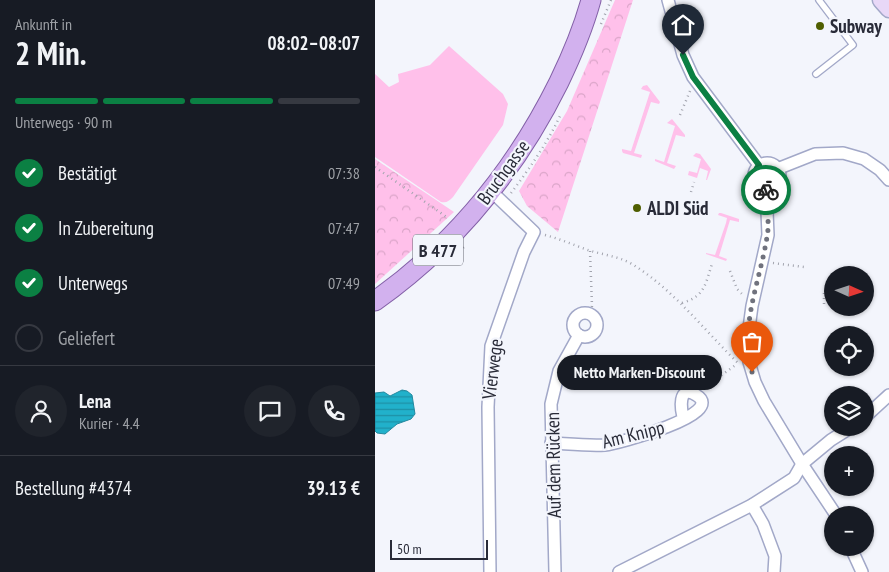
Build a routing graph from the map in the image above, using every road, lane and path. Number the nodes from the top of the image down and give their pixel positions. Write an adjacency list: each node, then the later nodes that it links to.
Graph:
1 (668, 0): 7 (street)
2 (819, 0): 6 (lane)
3 (881, 0): 5 (main road)
4 (591, 4): 15 (main road, Bruchgasse / B 477)
5 (889, 9)
6 (816, 74)
7 (695, 80): 8 (path); 9 (street)
8 (680, 115)
9 (759, 165): 11 (street); 14 (street)
10 (375, 167): 17 (path)
11 (777, 169): 12 (street); 14 (street)
12 (889, 180)
13 (694, 182): 16 (path)
14 (766, 188): 21 (street)
15 (491, 191): 17 (main road, Bruchgasse / B 477); 18 (street)
16 (691, 192)
17 (459, 228): 26 (main road, Bruchgasse / B 477)
18 (534, 232): 19 (path); 42 (street, Vierwege)
19 (590, 251): 27 (path); 29 (path)
20 (774, 255): 21 (path)
21 (768, 262): 23 (path); 25 (path); 28 (street)
22 (713, 264): 27 (path)
23 (804, 267)
24 (731, 271): 28 (path)
25 (771, 271)
26 (375, 301)
27 (682, 303): 31 (path)
28 (752, 306): 31 (street)
29 (591, 314): 30 (street, Auf dem Rücken); 30 (street)
30 (579, 335): 37 (street, Auf dem Rücken)
31 (744, 362): 32 (path); 38 (street)
32 (697, 395): 35 (street, Am Knipp); 35 (street, Am Knipp)
33 (889, 395): 34 (street)
34 (874, 409)
35 (684, 419): 37 (street, Am Knipp)
36 (837, 436): 38 (street)
37 (551, 443): 43 (street, Auf dem Rücken)
38 (801, 464): 39 (street); 40 (street)
39 (752, 504): 44 (street); 45 (street)
40 (830, 506)
41 (855, 556): 46 (street)
42 (490, 572)
43 (556, 572)
44 (619, 572)
45 (774, 572)
46 (863, 572)

